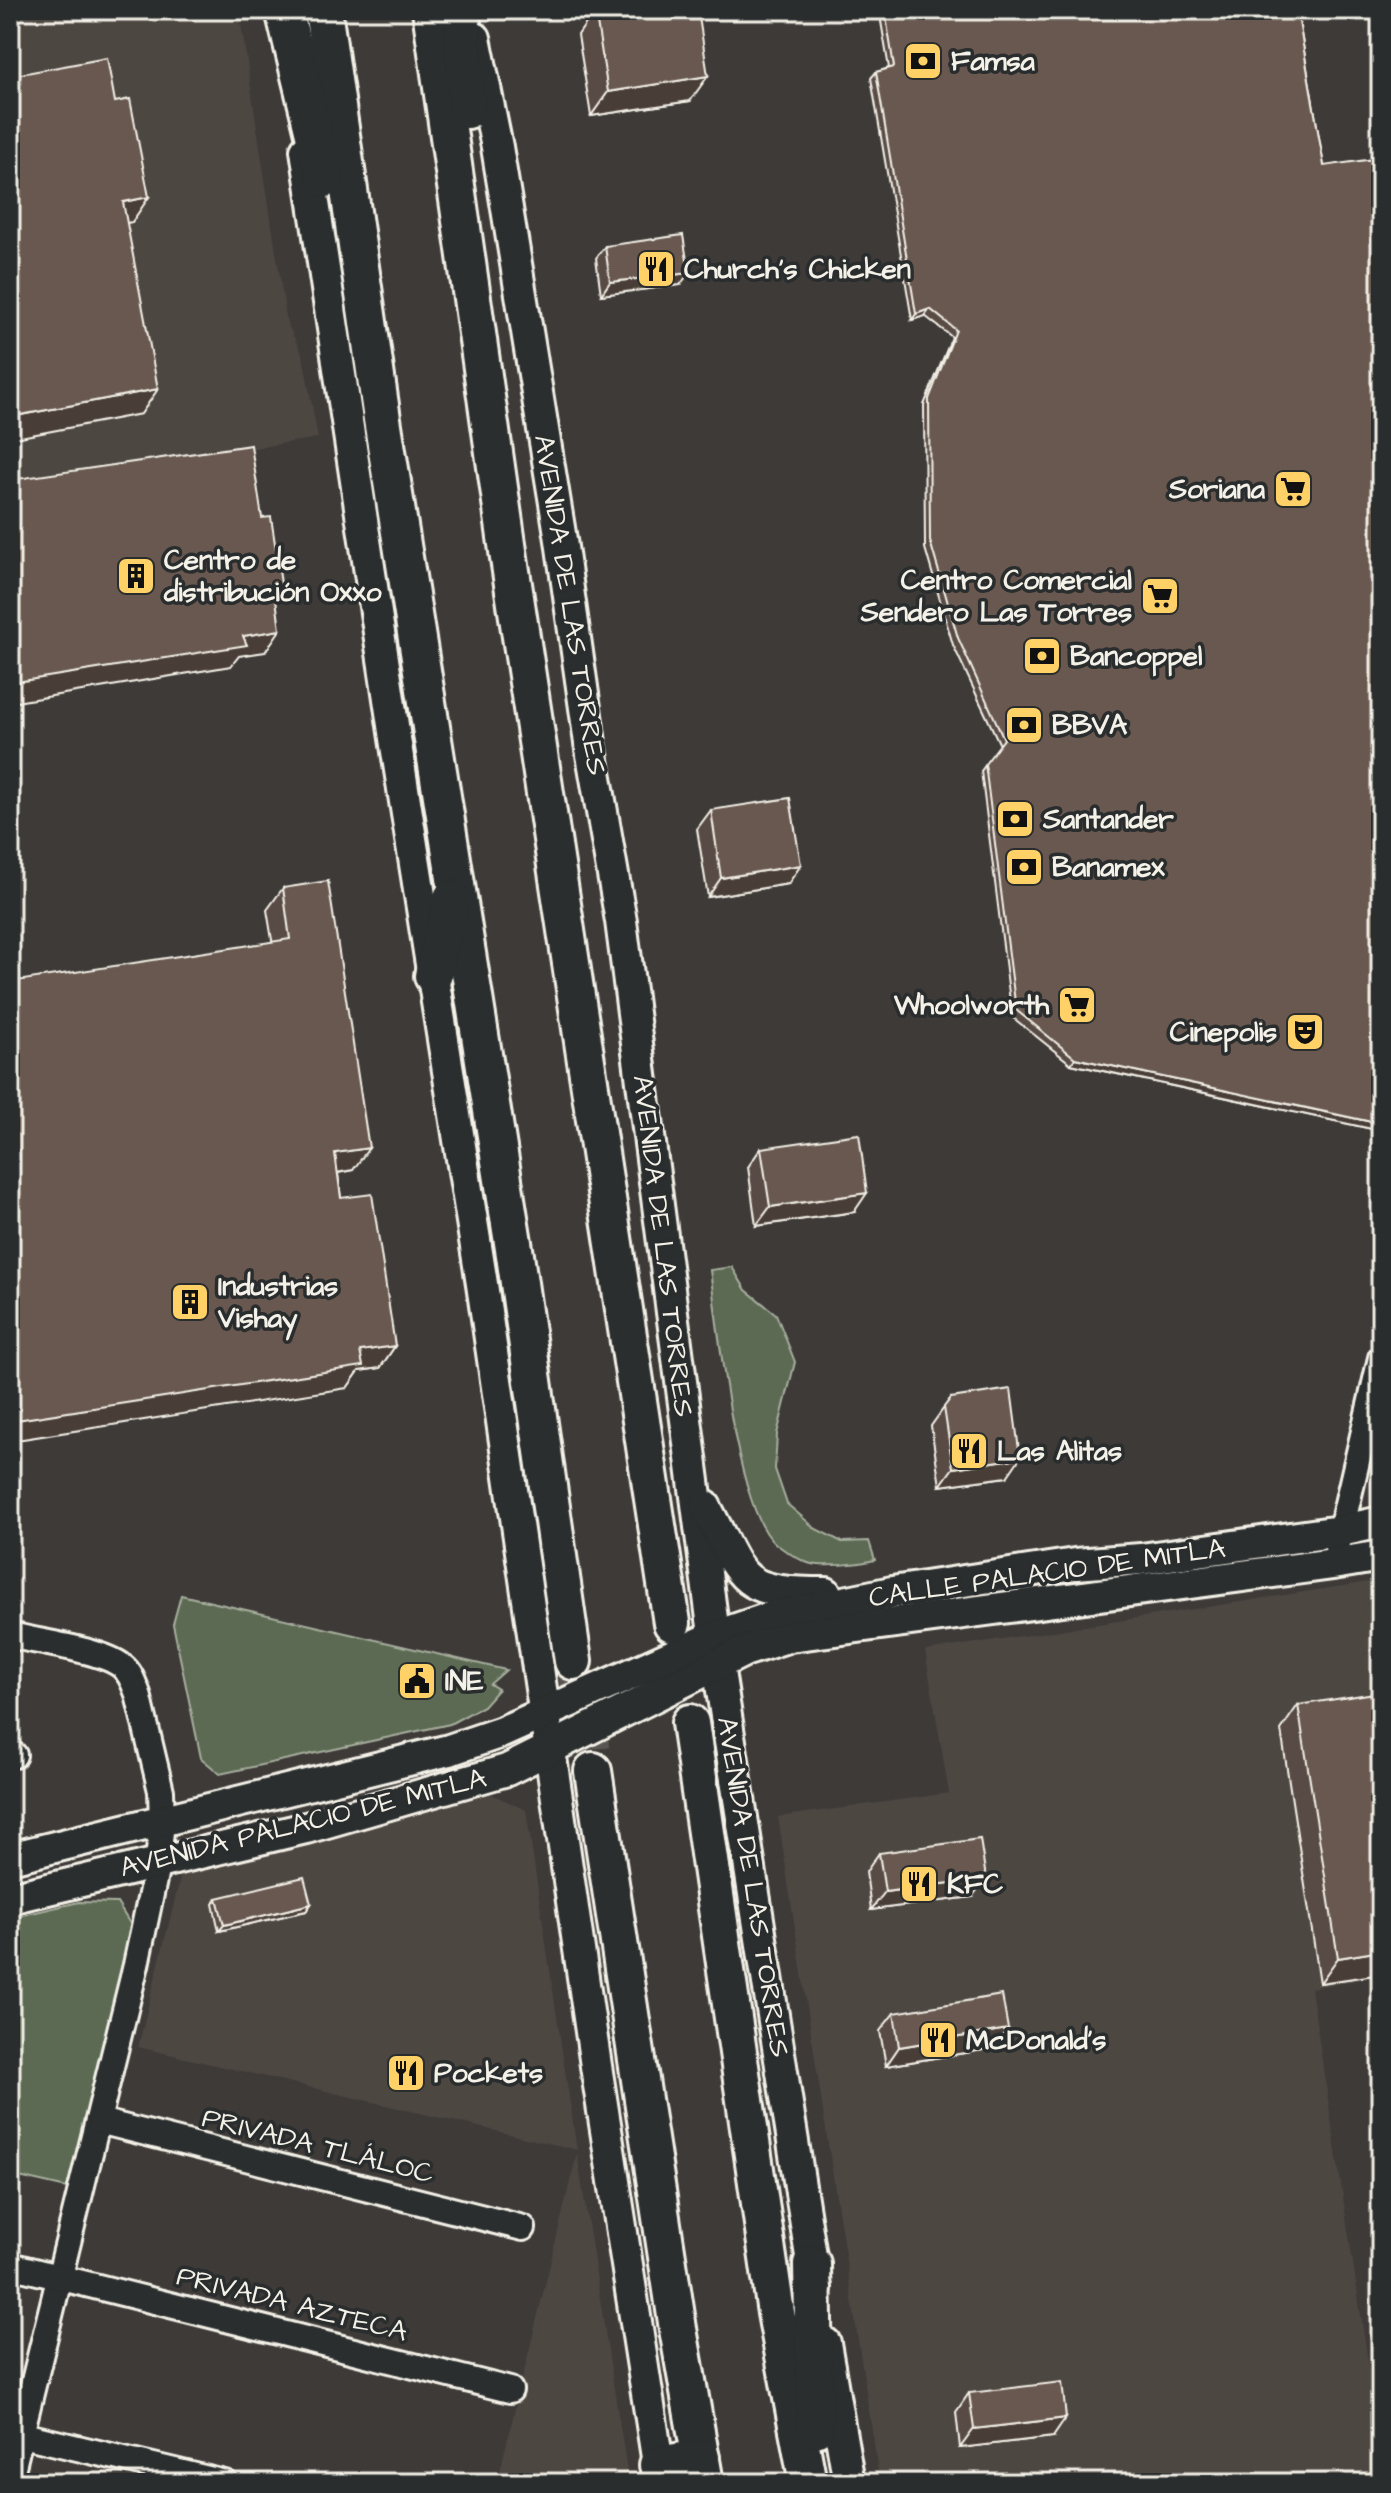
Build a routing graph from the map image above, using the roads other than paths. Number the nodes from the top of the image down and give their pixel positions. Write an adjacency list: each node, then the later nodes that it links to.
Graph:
1 (323, 10): 7 (highway)
2 (431, 10): 6 (highway, AVENIDA DE LAS TORRES)
3 (461, 10): 6 (highway)
4 (470, 10): 11 (main road, AVENIDA DE LAS TORRES)
5 (285, 12): 7 (highway); 9 (main road)
6 (481, 368): 17 (highway, AVENIDA DE LAS TORRES)
7 (382, 419): 8 (highway)
8 (456, 881): 9 (highway); 20 (highway)
9 (433, 976): 21 (main road)
10 (1381, 1358): 13 (street)
11 (693, 1484): 16 (main road); 19 (main road, AVENIDA DE LAS TORRES)
12 (1381, 1522): 13 (main road, CALLE PALACIO DE MITLA)
13 (1340, 1531): 15 (street); 16 (main road, CALLE PALACIO DE MITLA)
14 (1381, 1556): 15 (main road, CALLE PALACIO DE MITLA)
15 (1333, 1564): 19 (main road, CALLE PALACIO DE MITLA)
16 (892, 1592): 19 (main road, CALLE PALACIO DE MITLA)
17 (672, 1623)
18 (10, 1635): 25 (street)
19 (717, 1651): 21 (main road, AVENIDA PALACIO DE MITLA); 23 (main road, AVENIDA PALACIO DE MITLA); 31 (main road, AVENIDA DE LAS TORRES)
20 (573, 1661)
21 (544, 1712): 23 (main road); 25 (main road, AVENIDA PALACIO DE MITLA)
22 (690, 1723): 40 (highway, AVENIDA DE LAS TORRES)
23 (551, 1748): 27 (main road, AVENIDA PALACIO DE MITLA); 37 (main road)
24 (593, 1771): 36 (highway)
25 (162, 1821): 26 (main road, AVENIDA PALACIO DE MITLA); 27 (street)
26 (10, 1858)
27 (158, 1861): 28 (main road, AVENIDA PALACIO DE MITLA); 29 (street)
28 (10, 1898)
29 (99, 2121): 30 (street, PRIVADA TLÁLOC); 33 (street)
30 (523, 2228)
31 (812, 2264): 41 (highway); 42 (main road, AVENIDA DE LAS TORRES)
32 (10, 2265): 33 (street, PRIVADA AZTECA)
33 (59, 2276): 34 (street, PRIVADA AZTECA); 35 (street)
34 (510, 2390)
35 (15, 2434): 38 (street); 39 (street)
36 (703, 2470): 37 (highway)
37 (660, 2474)
38 (10, 2479)
39 (225, 2483)
40 (808, 2483)
41 (816, 2483)
42 (849, 2483)

